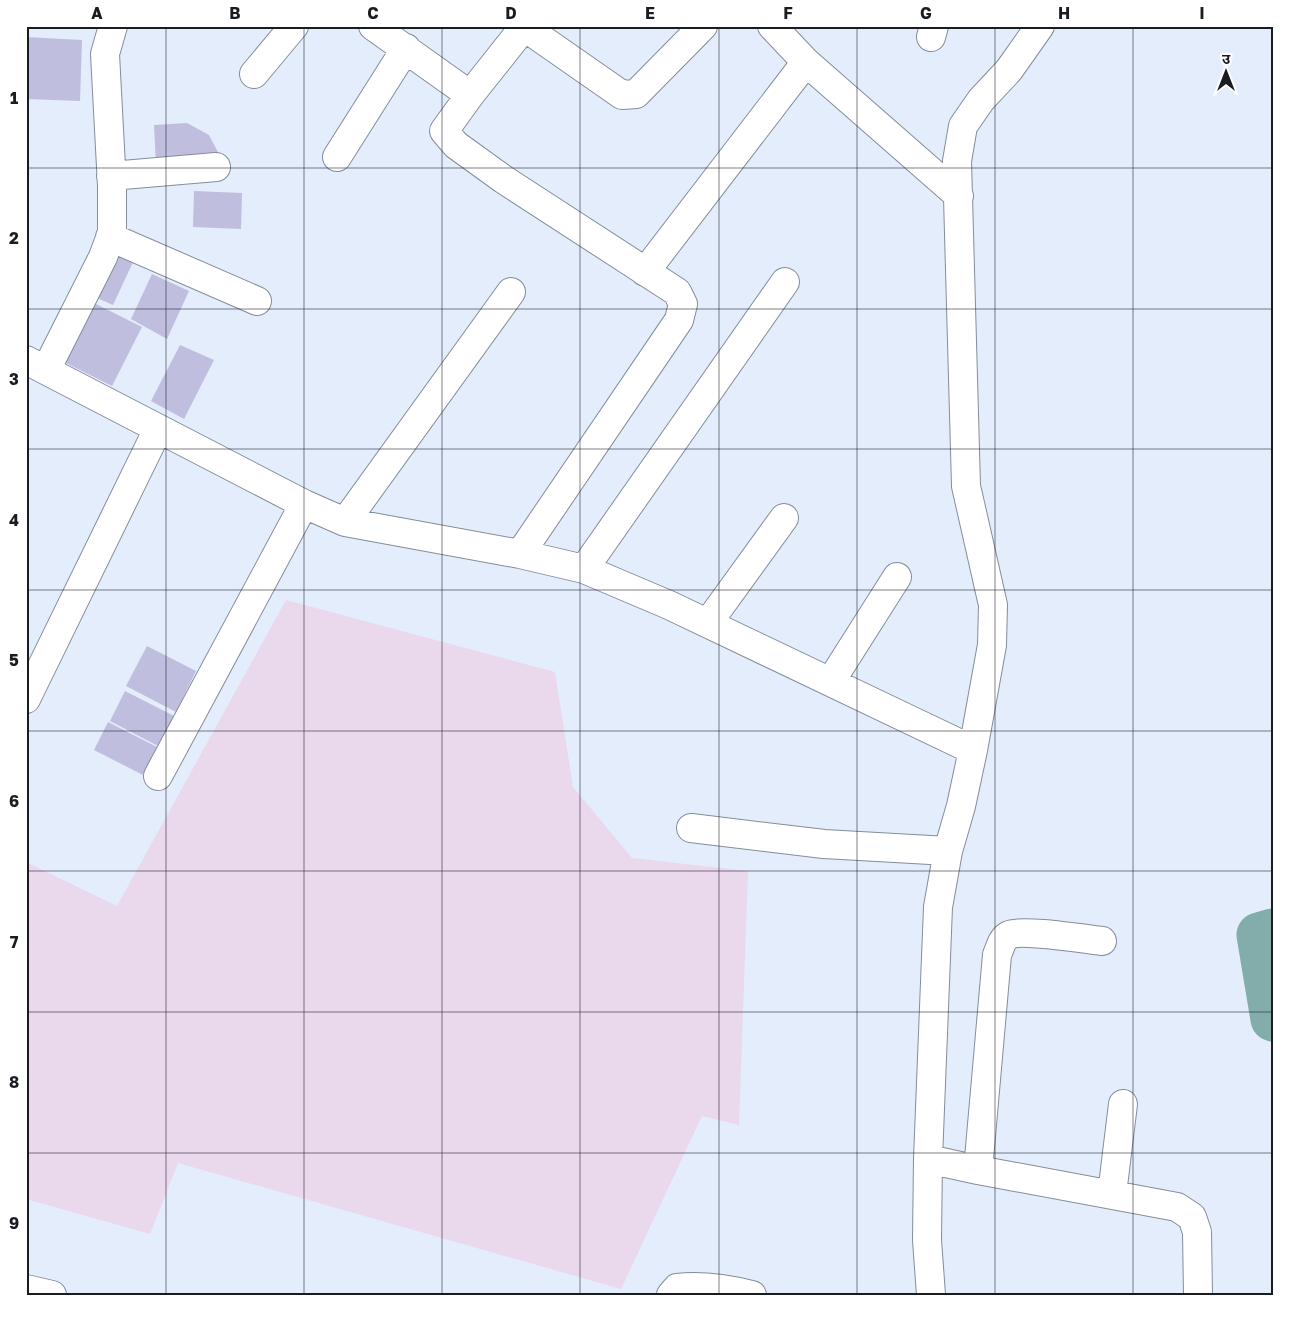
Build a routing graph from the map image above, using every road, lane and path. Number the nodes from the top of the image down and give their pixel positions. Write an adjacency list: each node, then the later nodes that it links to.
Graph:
1 (113, 26): 14 (street)
2 (294, 26): 10 (street)
3 (373, 26): 9 (street)
4 (703, 26): 7 (street)
5 (772, 26): 8 (street)
6 (1040, 26): 15 (street)
7 (524, 27): 11 (street)
8 (801, 46): 15 (street); 17 (street)
9 (406, 48): 11 (street); 12 (street)
10 (254, 74)
11 (470, 95): 17 (street)
12 (337, 157)
13 (216, 167): 14 (street)
14 (111, 176): 16 (street)
15 (959, 196): 32 (street)
16 (110, 237): 20 (street); 21 (street)
17 (645, 272): 26 (street)
18 (785, 282): 27 (street)
19 (511, 292): 25 (street)
20 (257, 301)
21 (36, 365): 22 (street)
22 (158, 429): 23 (street); 31 (street)
23 (304, 504): 25 (street); 33 (street)
24 (784, 518): 29 (street)
25 (345, 522): 26 (street)
26 (520, 554): 27 (street)
27 (584, 569): 29 (street)
28 (897, 576): 30 (street)
29 (708, 623): 30 (street)
30 (831, 681): 32 (street)
31 (26, 699)
32 (973, 750): 35 (street)
33 (158, 776)
34 (691, 828): 35 (street)
35 (948, 851): 38 (street)
36 (1102, 941): 39 (street)
37 (1123, 1104): 40 (street)
38 (928, 1159): 39 (street); 45 (street)
39 (978, 1170): 40 (street)
40 (1112, 1194): 46 (street)
41 (26, 1289): 42 (street)
42 (52, 1295)
43 (671, 1295): 44 (street)
44 (752, 1295)
45 (931, 1295)
46 (1198, 1295)

